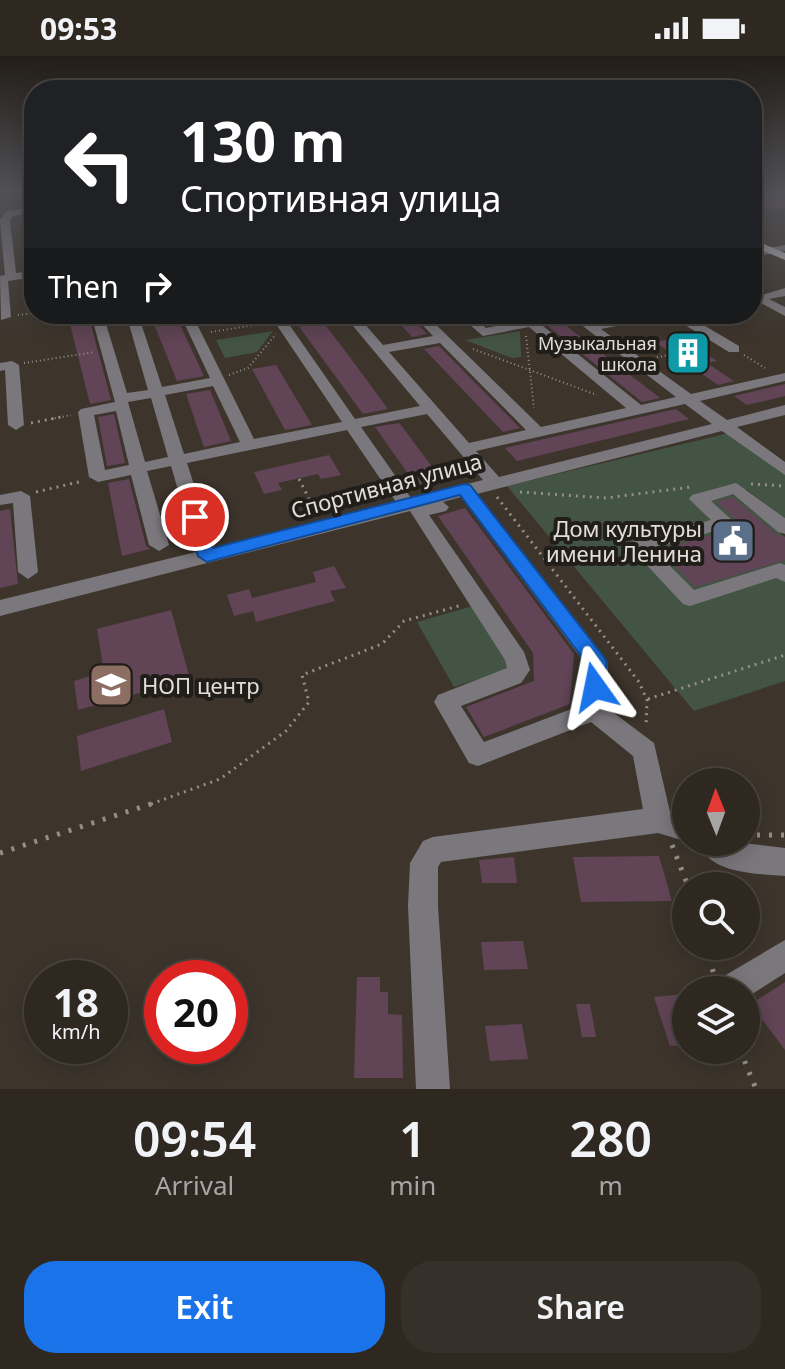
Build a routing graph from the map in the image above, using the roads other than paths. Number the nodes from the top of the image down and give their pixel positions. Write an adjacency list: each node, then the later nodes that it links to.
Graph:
1 (5, 240): 8 (street)
2 (762, 246): 4 (main road)
3 (785, 248): 4 (street)
4 (772, 251): 5 (street); 6 (main road)
5 (762, 252)
6 (785, 257)
7 (24, 275): 8 (street)
8 (4, 278): 13 (street)
9 (785, 292): 10 (street)
10 (762, 297)
11 (762, 300): 12 (street)
12 (785, 312)
13 (5, 317)
14 (105, 324): 28 (street)
15 (130, 324): 28 (street)
16 (190, 324): 33 (street)
17 (283, 324): 39 (street)
18 (358, 324): 30 (street)
19 (428, 324): 27 (street)
20 (474, 324): 21 (street)
21 (514, 324)
22 (530, 324): 37 (street)
23 (586, 324): 26 (street)
24 (598, 324): 26 (street)
25 (693, 324): 29 (street)
26 (590, 327): 35 (street)
27 (443, 338): 30 (street); 42 (street)
28 (124, 347): 34 (street); 34 (street)
29 (734, 349)
30 (380, 350): 36 (street)
31 (6, 366): 40 (street)
32 (782, 377): 35 (street)
33 (218, 380): 34 (street); 43 (street)
34 (156, 393): 45 (street)
35 (688, 398): 37 (street); 41 (street)
36 (431, 408): 39 (street); 44 (street)
37 (638, 410): 42 (street)
38 (785, 410): 41 (street, Спортивная улица)
39 (352, 424): 43 (street); 51 (street)
40 (16, 425)
41 (725, 426): 47 (street); 48 (street, Спортивная улица)
42 (537, 432): 44 (street)
43 (249, 445): 45 (street)
44 (465, 449): 48 (street)
45 (177, 460): 46 (street); 54 (street)
46 (138, 468): 46 (street); 53 (street)
47 (785, 470)
48 (499, 486): 49 (street, Спортивная улица)
49 (468, 494): 51 (street, Спортивная улица); 58 (street); 58 (street)
50 (0, 500): 55 (street)
51 (407, 505): 54 (street, Спортивная улица)
52 (785, 528): 56 (street)
53 (159, 545)
54 (207, 556): 57 (street, Спортивная улица)
55 (28, 572)
56 (785, 575)
57 (0, 608)
58 (594, 711): 59 (street)
59 (658, 820): 60 (street); 65 (street)
60 (672, 825)
61 (732, 856): 62 (street)
62 (785, 862)
63 (785, 955): 64 (street)
64 (752, 976)
65 (433, 1089)

